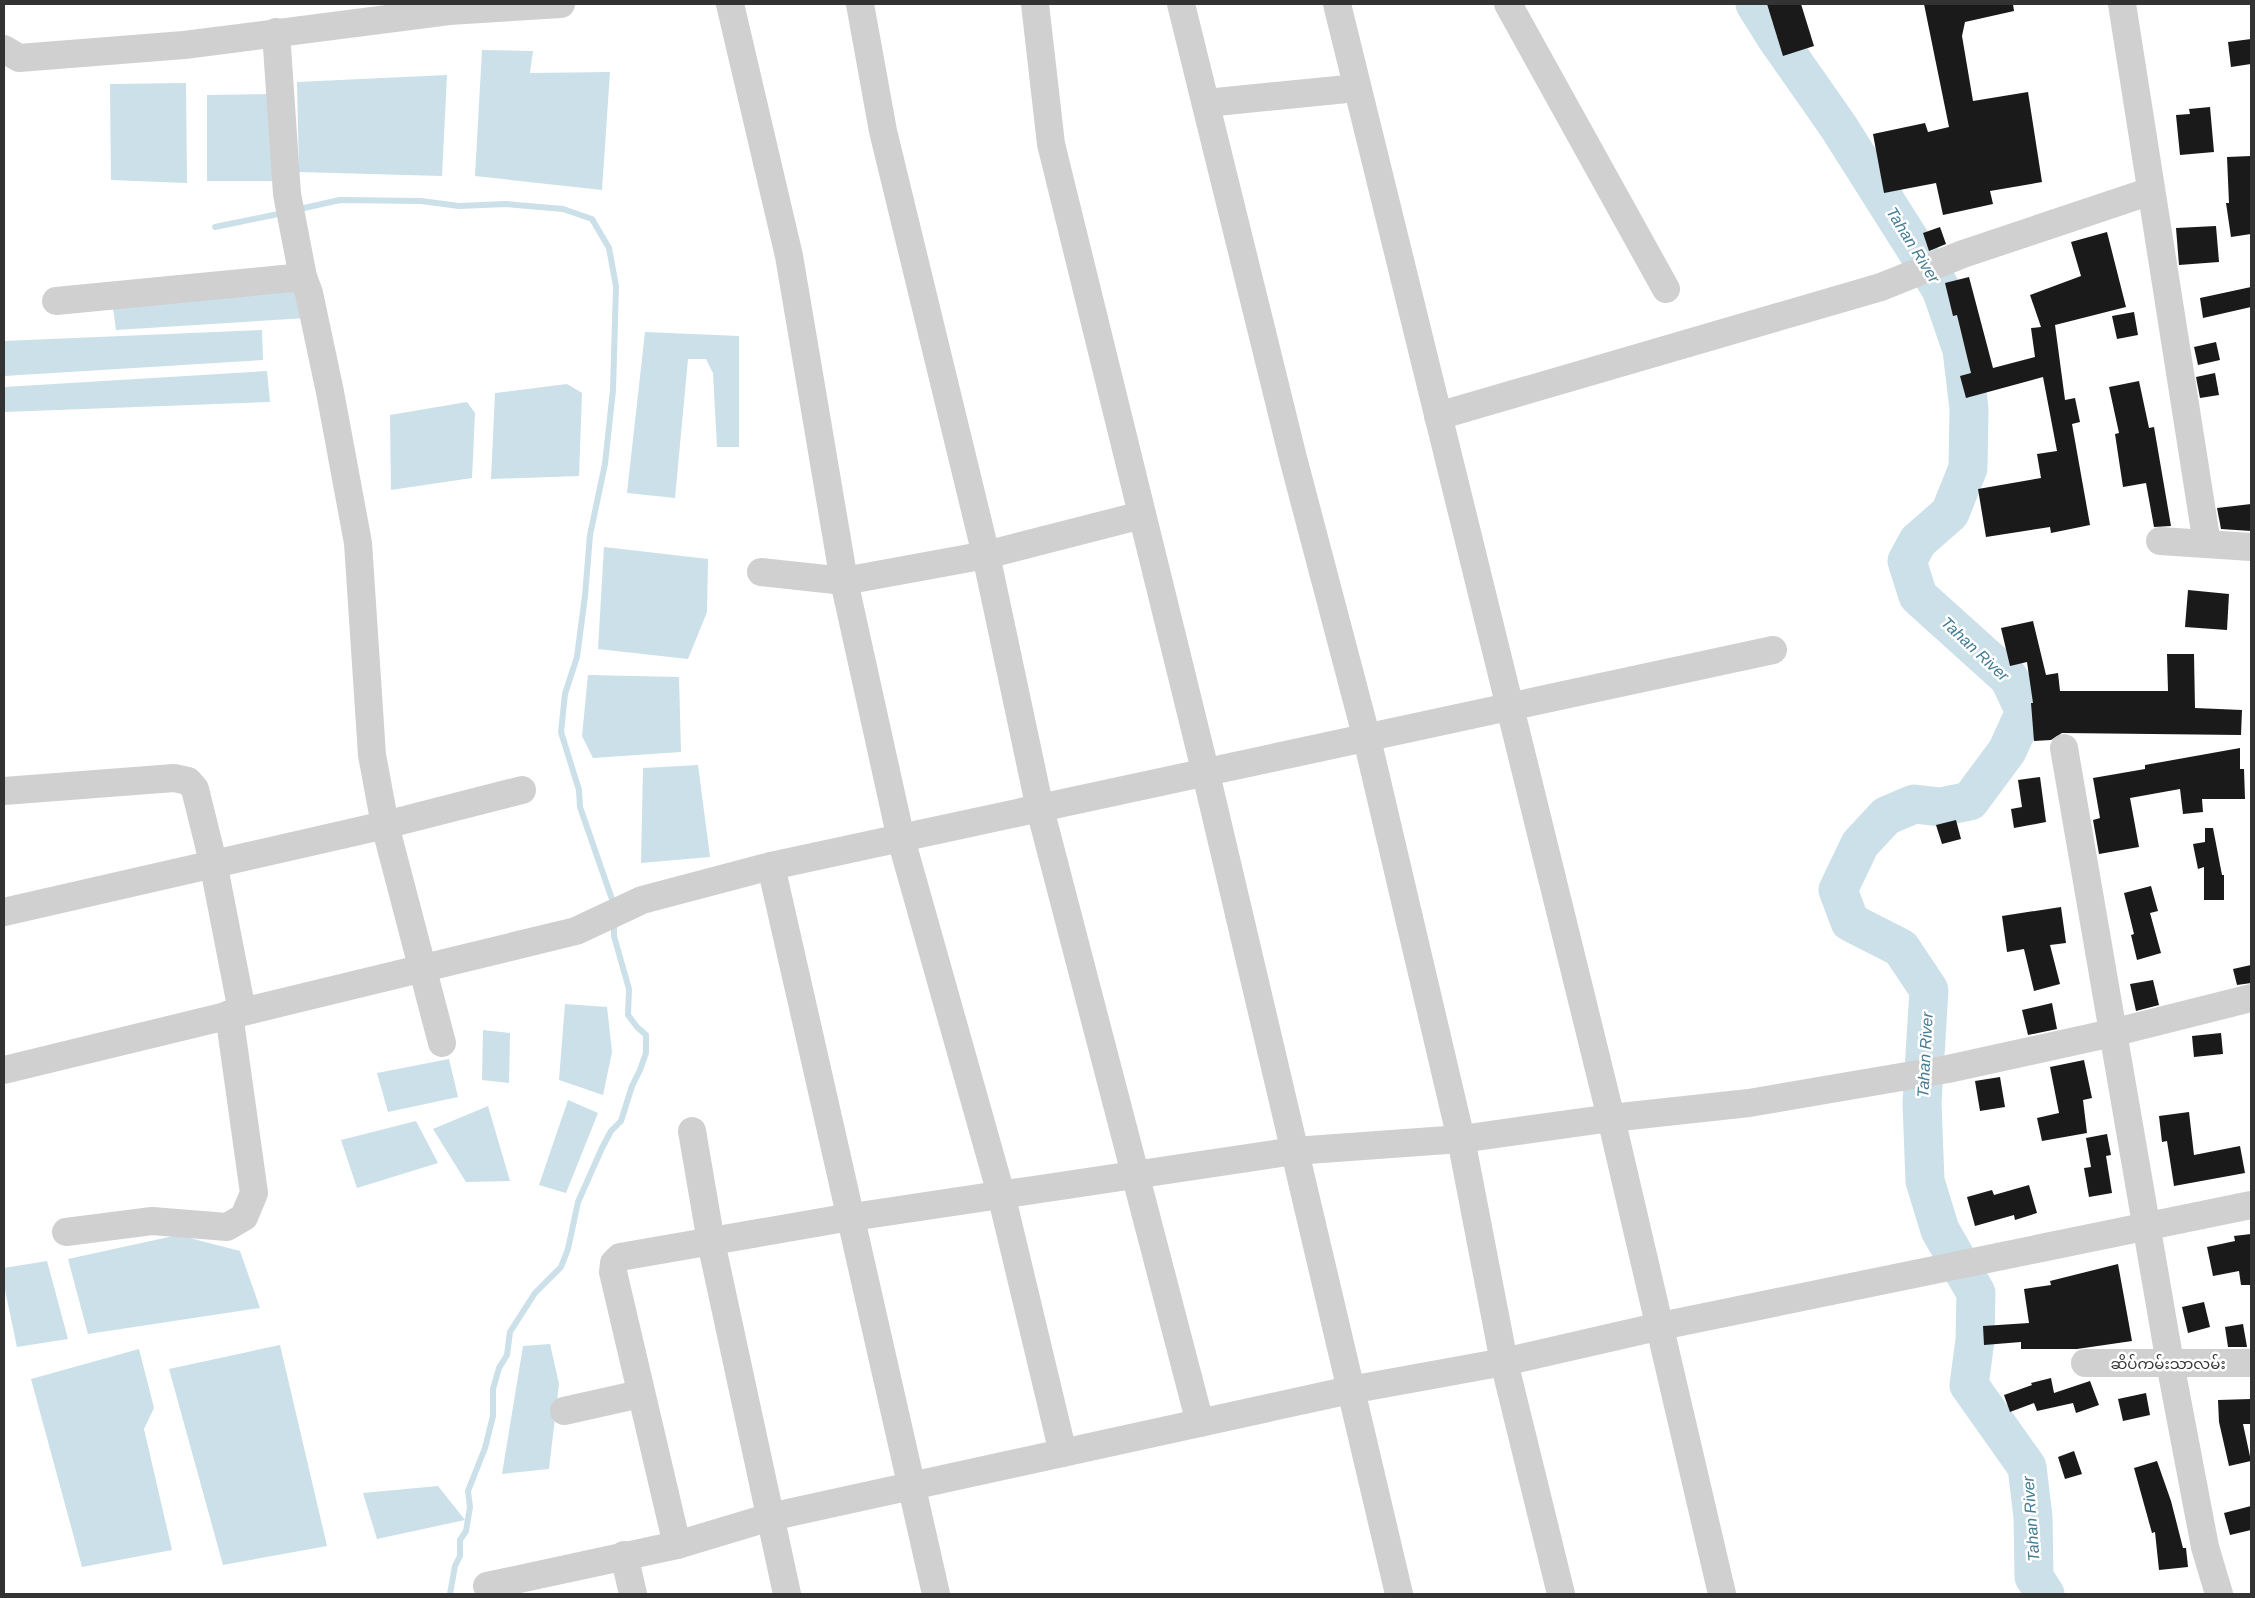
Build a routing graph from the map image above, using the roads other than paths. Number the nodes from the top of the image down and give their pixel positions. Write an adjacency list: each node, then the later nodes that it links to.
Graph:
1 (561, 4): 9 (street)
2 (730, 4): 24 (street)
3 (860, 4): 22 (street)
4 (1035, 4): 18 (street)
5 (1181, 4): 12 (street)
6 (1338, 4): 11 (street)
7 (1508, 4): 15 (street)
8 (2122, 4): 13 (street)
9 (276, 32): 10 (street); 14 (street)
10 (4, 49)
11 (1357, 88): 12 (street); 17 (street)
12 (1206, 103): 27 (street)
13 (2151, 191): 17 (street); 20 (street)
14 (303, 277): 16 (street); 33 (street)
15 (1666, 289)
16 (56, 301)
17 (1438, 416): 26 (street)
18 (1142, 515): 22 (street); 29 (street)
19 (2160, 541): 20 (street)
20 (2207, 544): 21 (street)
21 (2251, 547)
22 (986, 555): 24 (street); 32 (street)
23 (760, 572): 24 (street)
24 (844, 581): 34 (street)
25 (1773, 650): 26 (street)
26 (1508, 708): 27 (street); 44 (street)
27 (1367, 739): 29 (street); 46 (street)
28 (2064, 748): 41 (street)
29 (1206, 774): 32 (street); 47 (street)
30 (522, 790): 33 (street)
31 (4, 791): 35 (street)
32 (1040, 809): 34 (street); 48 (street)
33 (385, 825): 35 (street); 38 (street)
34 (901, 839): 36 (street); 49 (street)
35 (213, 862): 37 (street); 40 (street)
36 (771, 866): 38 (street); 51 (street)
37 (4, 912)
38 (422, 969): 40 (street); 42 (street)
39 (2251, 998): 41 (street)
40 (236, 1012): 43 (street); 53 (street)
41 (2112, 1032): 44 (street); 52 (street)
42 (442, 1043)
43 (4, 1070)
44 (1610, 1118): 46 (street); 55 (street)
45 (692, 1131): 54 (street)
46 (1461, 1139): 47 (street); 56 (street)
47 (1294, 1151): 48 (street); 60 (street)
48 (1135, 1174): 49 (street); 63 (street)
49 (1001, 1194): 51 (street); 64 (street)
50 (2251, 1205): 52 (street)
51 (852, 1217): 54 (street); 65 (street)
52 (2148, 1226): 55 (street); 58 (street)
53 (66, 1232)
54 (711, 1242): 61 (street); 66 (street)
55 (1661, 1326): 56 (street); 75 (street)
56 (1504, 1362): 60 (street); 74 (street)
57 (2085, 1363): 58 (street, ဆိပ်ကမ်းသာလမ်း)
58 (2170, 1363): 59 (street, ဆိပ်ကမ်းသာလမ်း); 76 (street)
59 (2251, 1363)
60 (1350, 1390): 63 (street); 73 (street)
61 (640, 1394): 62 (street); 67 (street)
62 (564, 1411)
63 (1200, 1423): 64 (street)
64 (1062, 1453): 65 (street)
65 (911, 1486): 66 (street); 72 (street)
66 (770, 1517): 67 (street); 71 (street)
67 (677, 1545): 68 (street)
68 (624, 1556): 69 (street); 70 (street)
69 (487, 1586)
70 (633, 1594)
71 (787, 1594)
72 (936, 1594)
73 (1399, 1594)
74 (1561, 1594)
75 (1722, 1594)
76 (2219, 1594)

